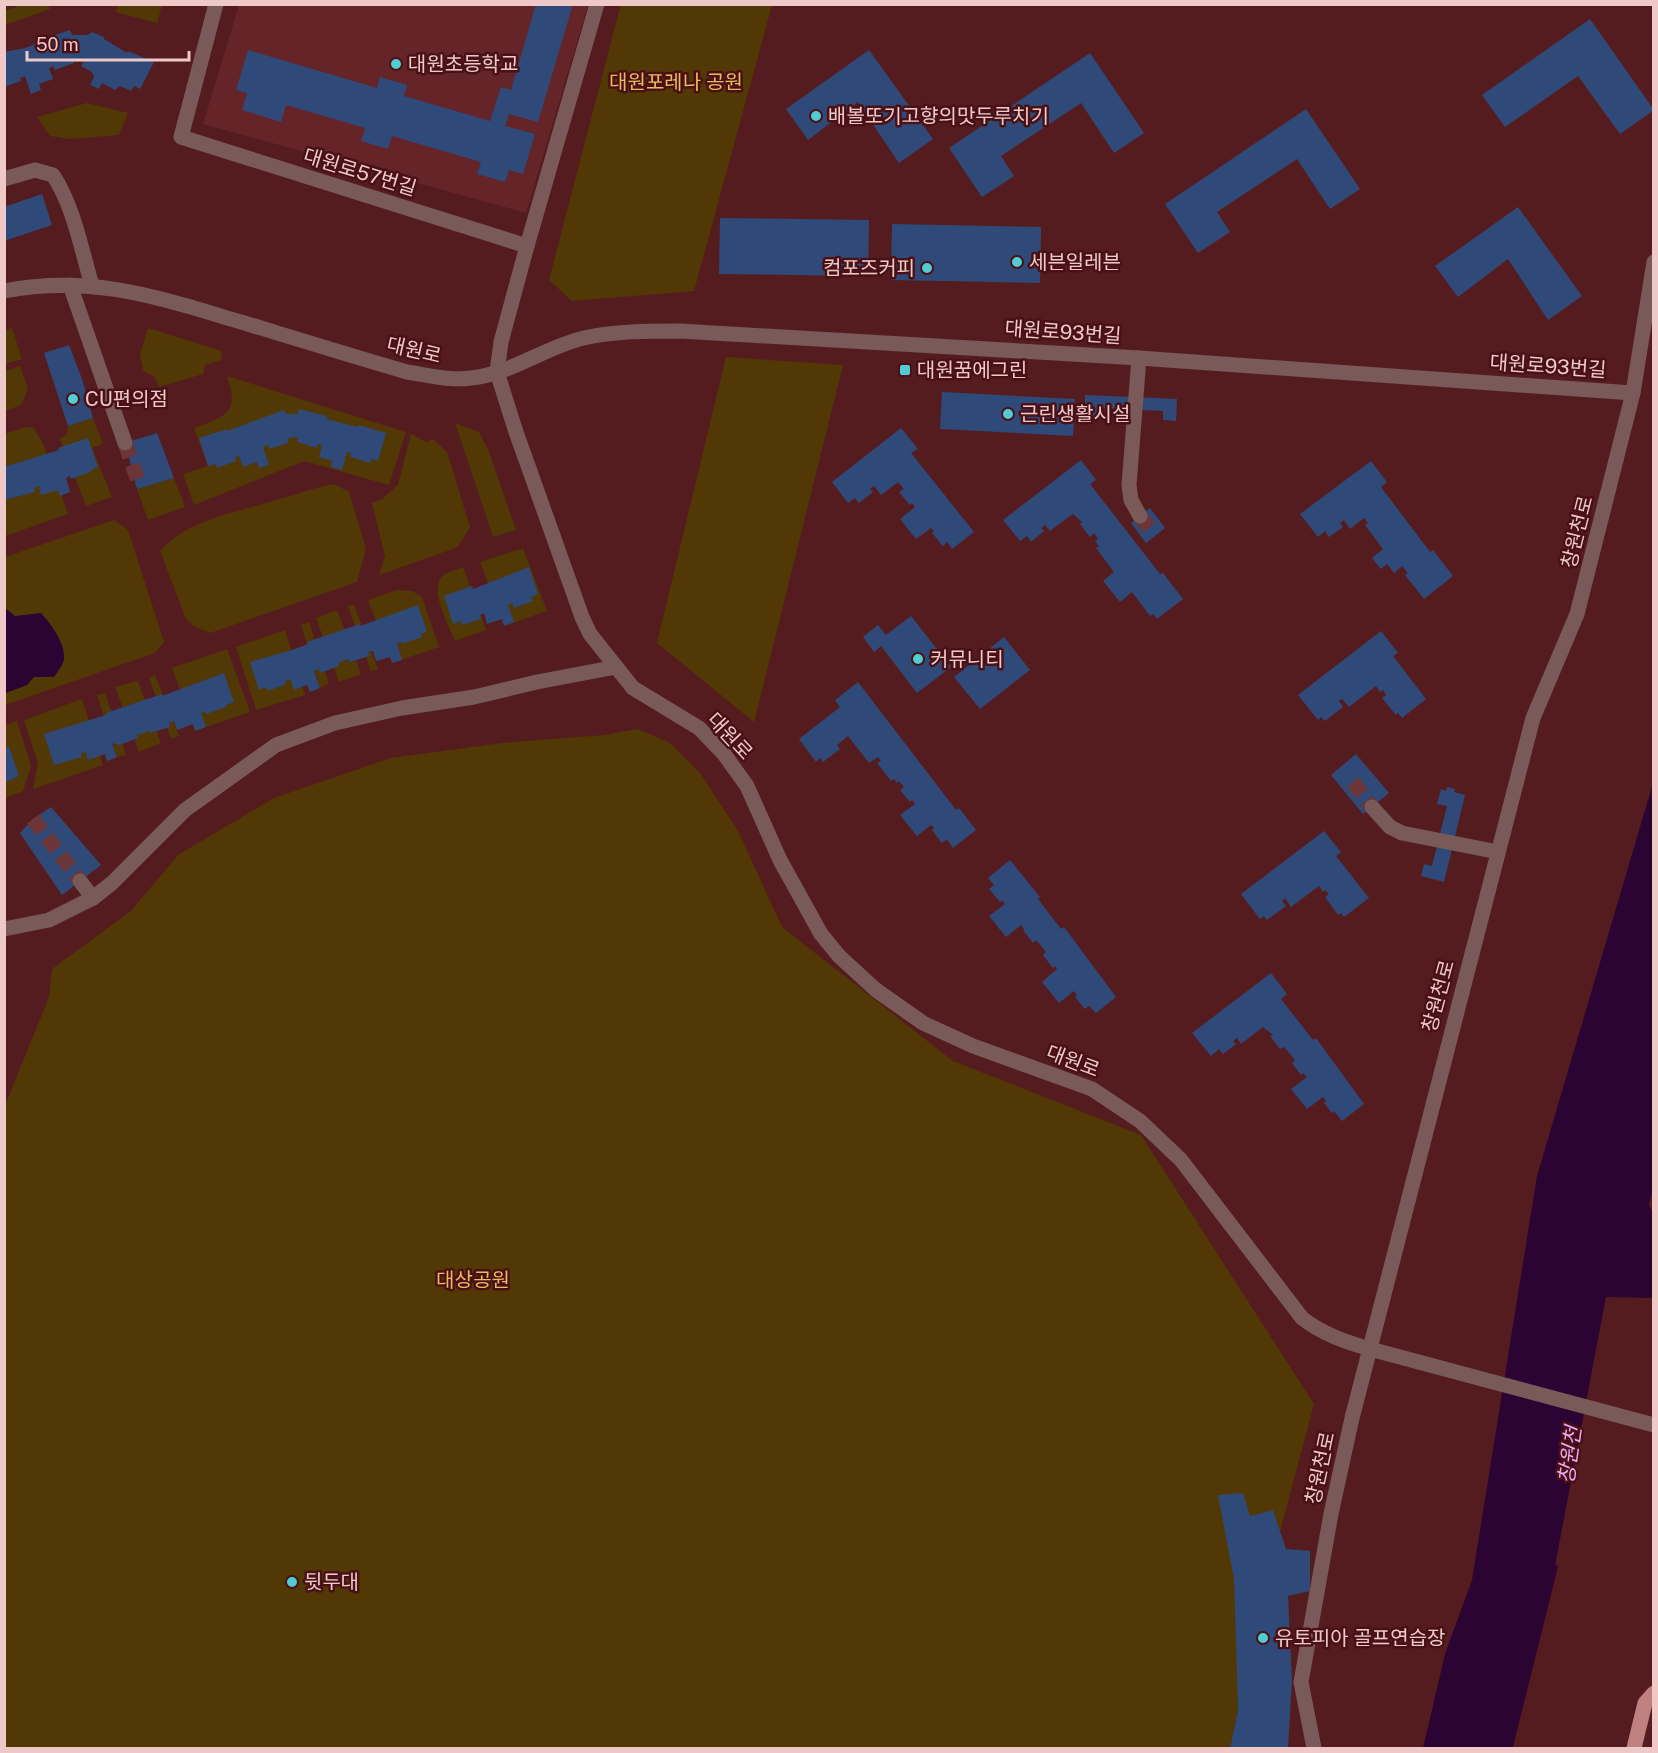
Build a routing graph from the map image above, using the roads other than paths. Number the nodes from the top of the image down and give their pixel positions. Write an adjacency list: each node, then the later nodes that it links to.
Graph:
1 (216, 4): 4 (street, 대원로57번길)
2 (597, 4): 4 (street)
3 (4, 179): 7 (street)
4 (526, 246): 10 (street)
5 (1653, 262): 11 (street, 창원천로)
6 (70, 285): 7 (street, 대원로); 8 (street, 대원로); 12 (street)
7 (92, 285): 10 (street, 대원로)
8 (4, 291)
9 (1139, 358): 10 (street, 대원로93번길); 11 (street, 대원로93번길); 13 (street)
10 (497, 372): 14 (street, 대원로)
11 (1633, 393): 16 (street, 창원천로)
12 (125, 443)
13 (1140, 516)
14 (616, 667): 18 (street); 20 (street, 대원로)
15 (1372, 807): 16 (street)
16 (1498, 852): 20 (street, 창원천로)
17 (80, 881): 18 (street)
18 (93, 898): 19 (street)
19 (4, 929)
20 (1370, 1349): 21 (street, 대원로); 23 (street, 창원천로)
21 (1653, 1425)
22 (1653, 1693): 24 (main road)
23 (1314, 1749)
24 (1634, 1749)

